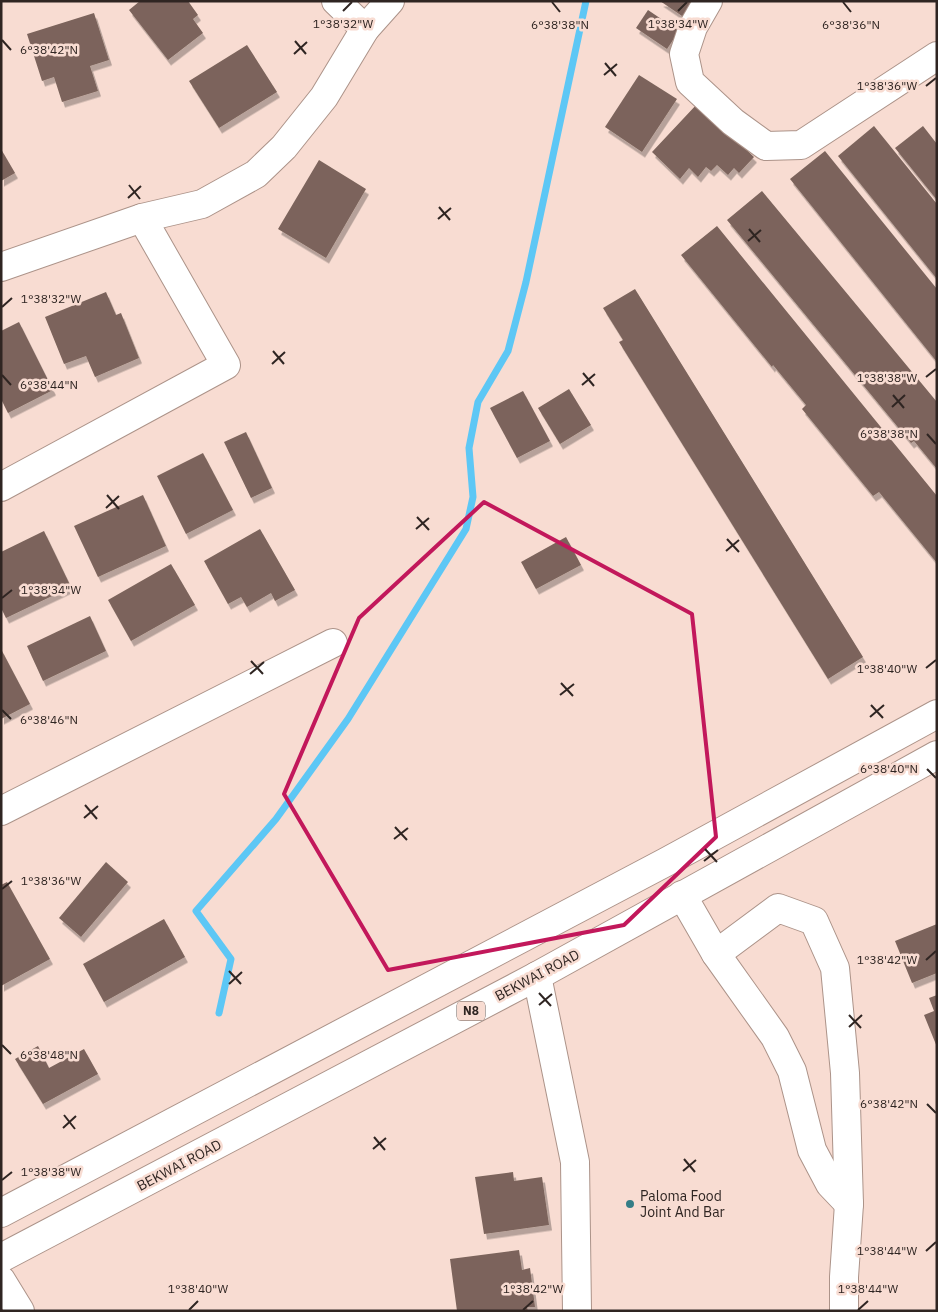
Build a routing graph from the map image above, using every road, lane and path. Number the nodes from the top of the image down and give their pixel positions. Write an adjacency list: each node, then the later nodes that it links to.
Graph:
1 (336, 1): 4 (main road)
2 (390, 1): 4 (main road)
3 (708, 1): 5 (main road)
4 (365, 29): 6 (main road)
5 (937, 56)
6 (142, 218): 7 (main road); 8 (main road)
7 (1, 268)
8 (1, 487)
9 (333, 643): 12 (main road)
10 (937, 714): 17 (main road)
11 (937, 755): 13 (main road, BEKWAI ROAD / N8)
12 (1, 810)
13 (682, 895): 14 (main road); 15 (main road, BEKWAI ROAD / N8)
14 (716, 954): 16 (main road); 16 (main road)
15 (537, 976): 18 (main road, BEKWAI ROAD / N8); 21 (main road)
16 (850, 1204): 22 (main road)
17 (1, 1213)
18 (1, 1258)
19 (1, 1280): 20 (main road)
20 (20, 1311)
21 (577, 1311)
22 (844, 1311)

